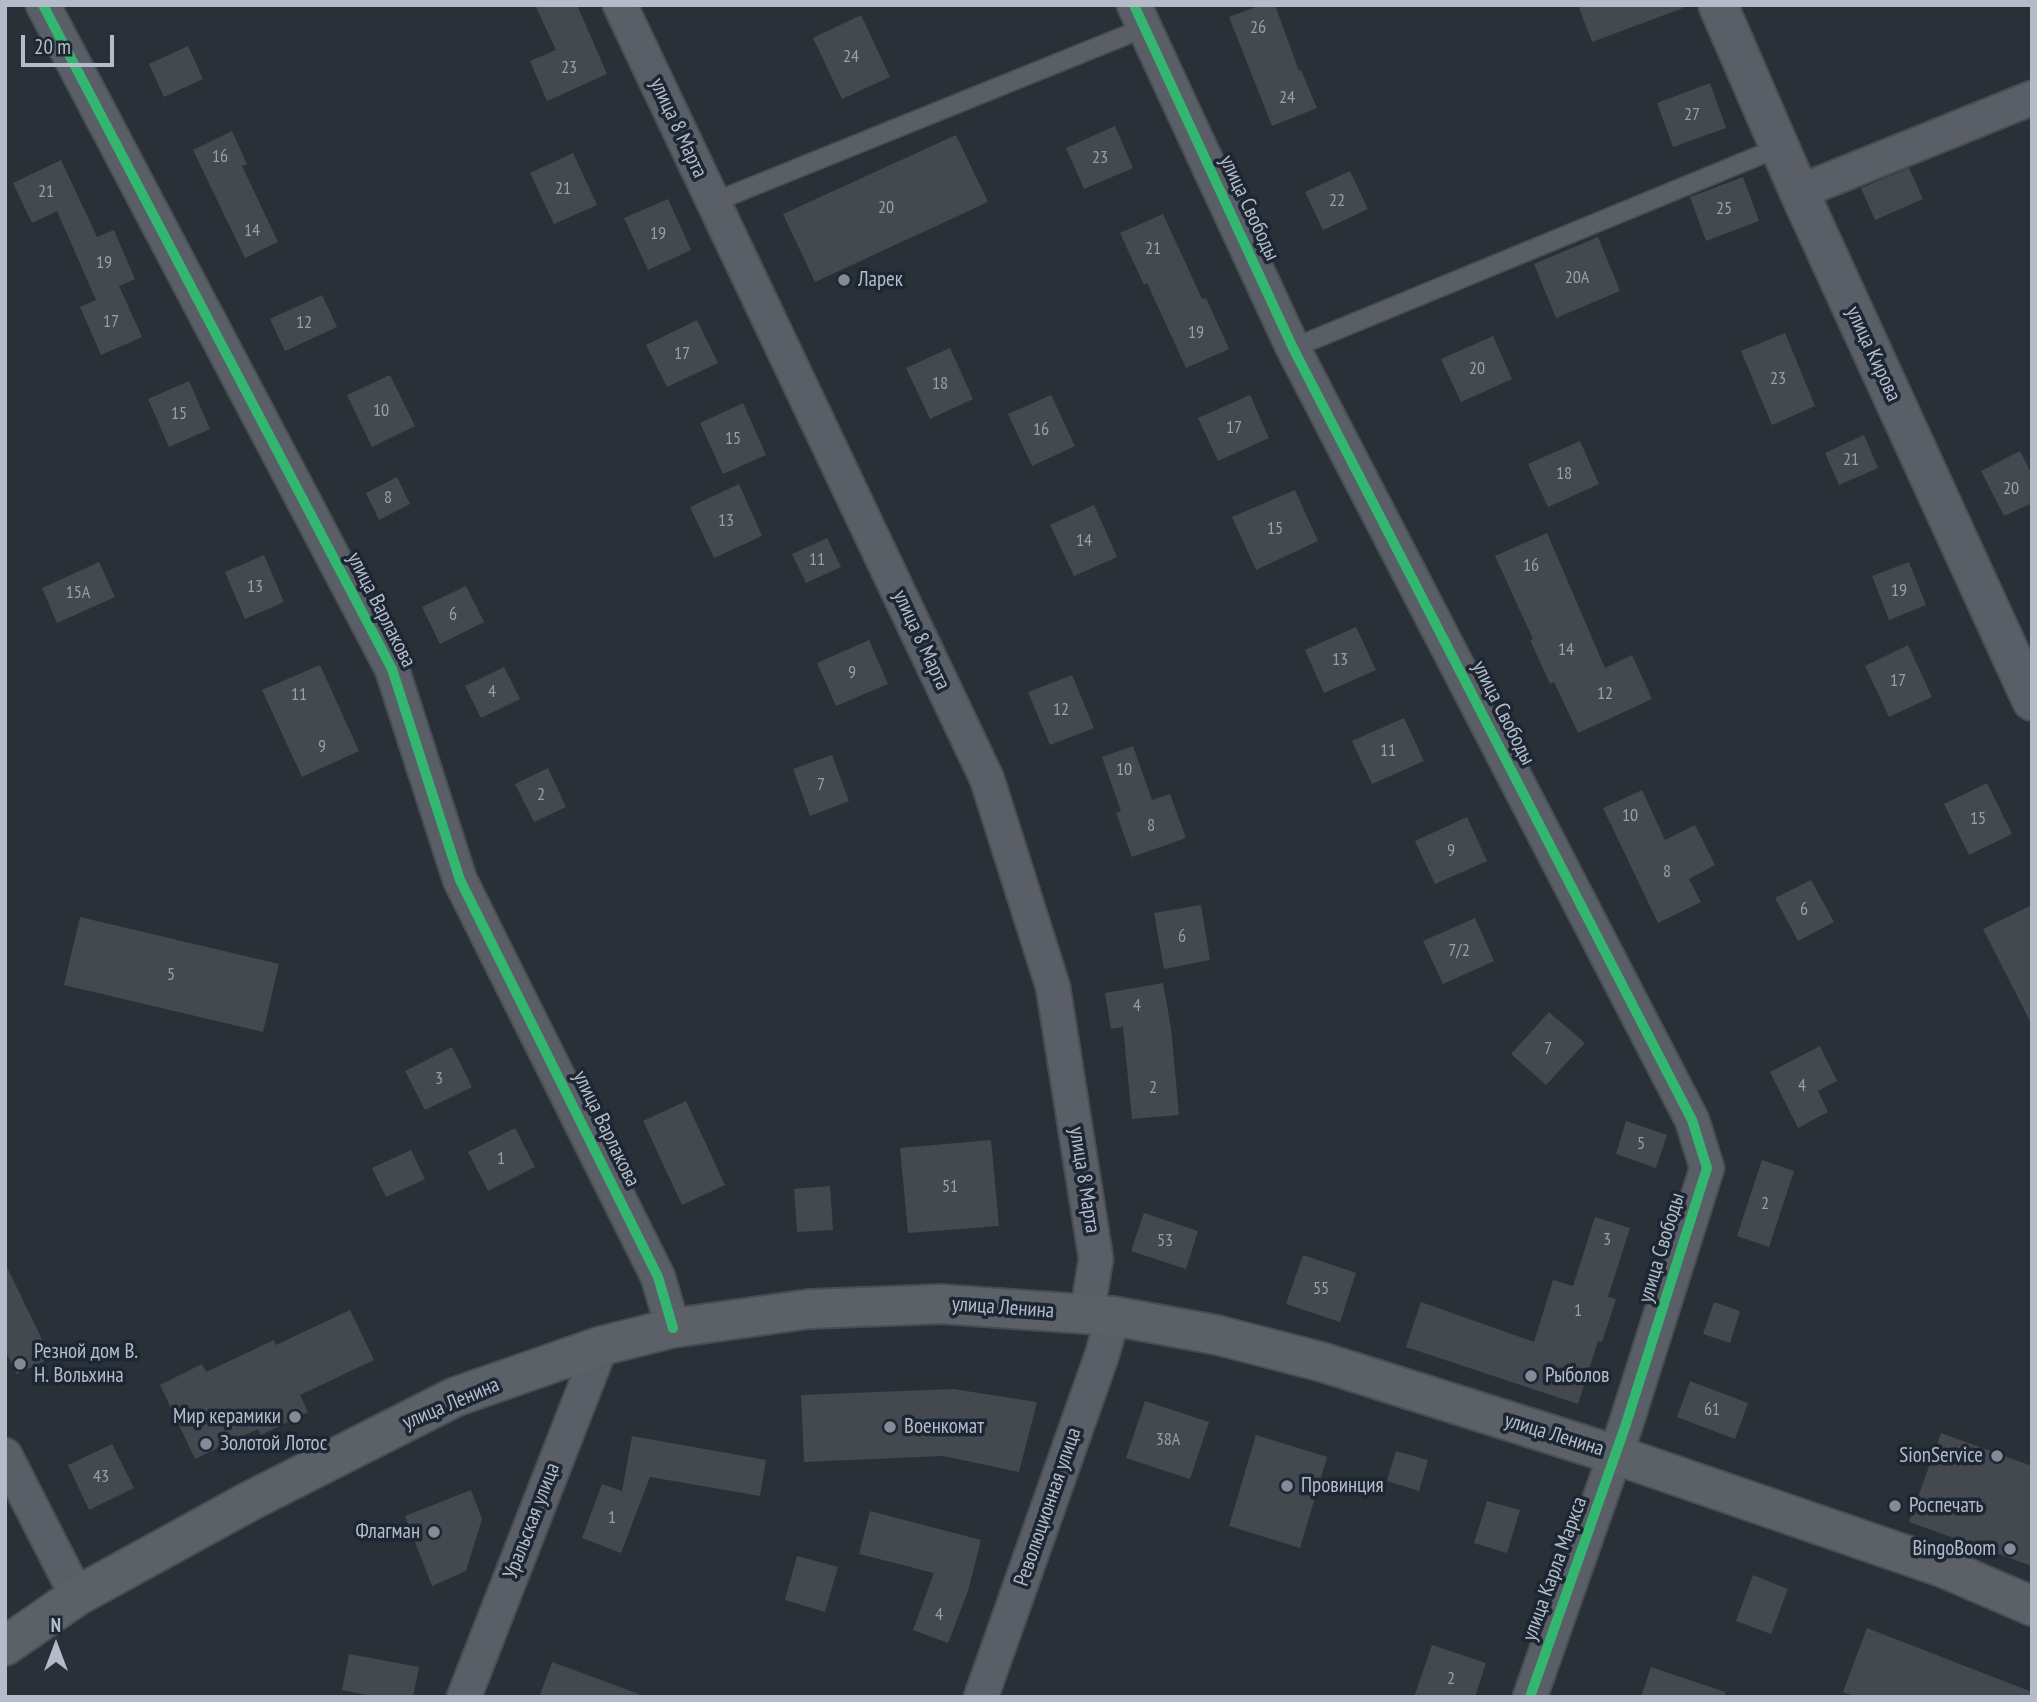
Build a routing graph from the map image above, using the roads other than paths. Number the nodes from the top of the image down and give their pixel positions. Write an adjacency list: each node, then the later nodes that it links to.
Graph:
1 (43, 5): 12 (street, улица Варлакова)
2 (620, 5): 8 (street, улица 8 Марта)
3 (1718, 5): 6 (street, улица Кирова)
4 (1139, 17): 8 (lane); 9 (street, улица Свободы)
5 (2032, 98): 7 (street)
6 (1780, 147): 7 (street, улица Кирова); 9 (lane)
7 (1799, 192): 10 (street, улица Кирова)
8 (714, 202): 11 (street, улица 8 Марта)
9 (1293, 348): 15 (street, улица Свободы)
10 (2032, 701)
11 (1100, 1315): 12 (main road, улица Ленина); 15 (main road, улица Ленина); 20 (street, Революционная улица)
12 (673, 1328): 13 (main road, улица Ленина)
13 (601, 1346): 16 (main road, улица Ленина); 19 (street, Уральская улица)
14 (5, 1455): 16 (street)
15 (1616, 1455): 17 (main road, улица Ленина); 21 (street, улица Карла Маркса)
16 (77, 1596): 18 (main road, улица Ленина)
17 (2032, 1606)
18 (5, 1646)
19 (464, 1697)
20 (981, 1697)
21 (1530, 1697)

